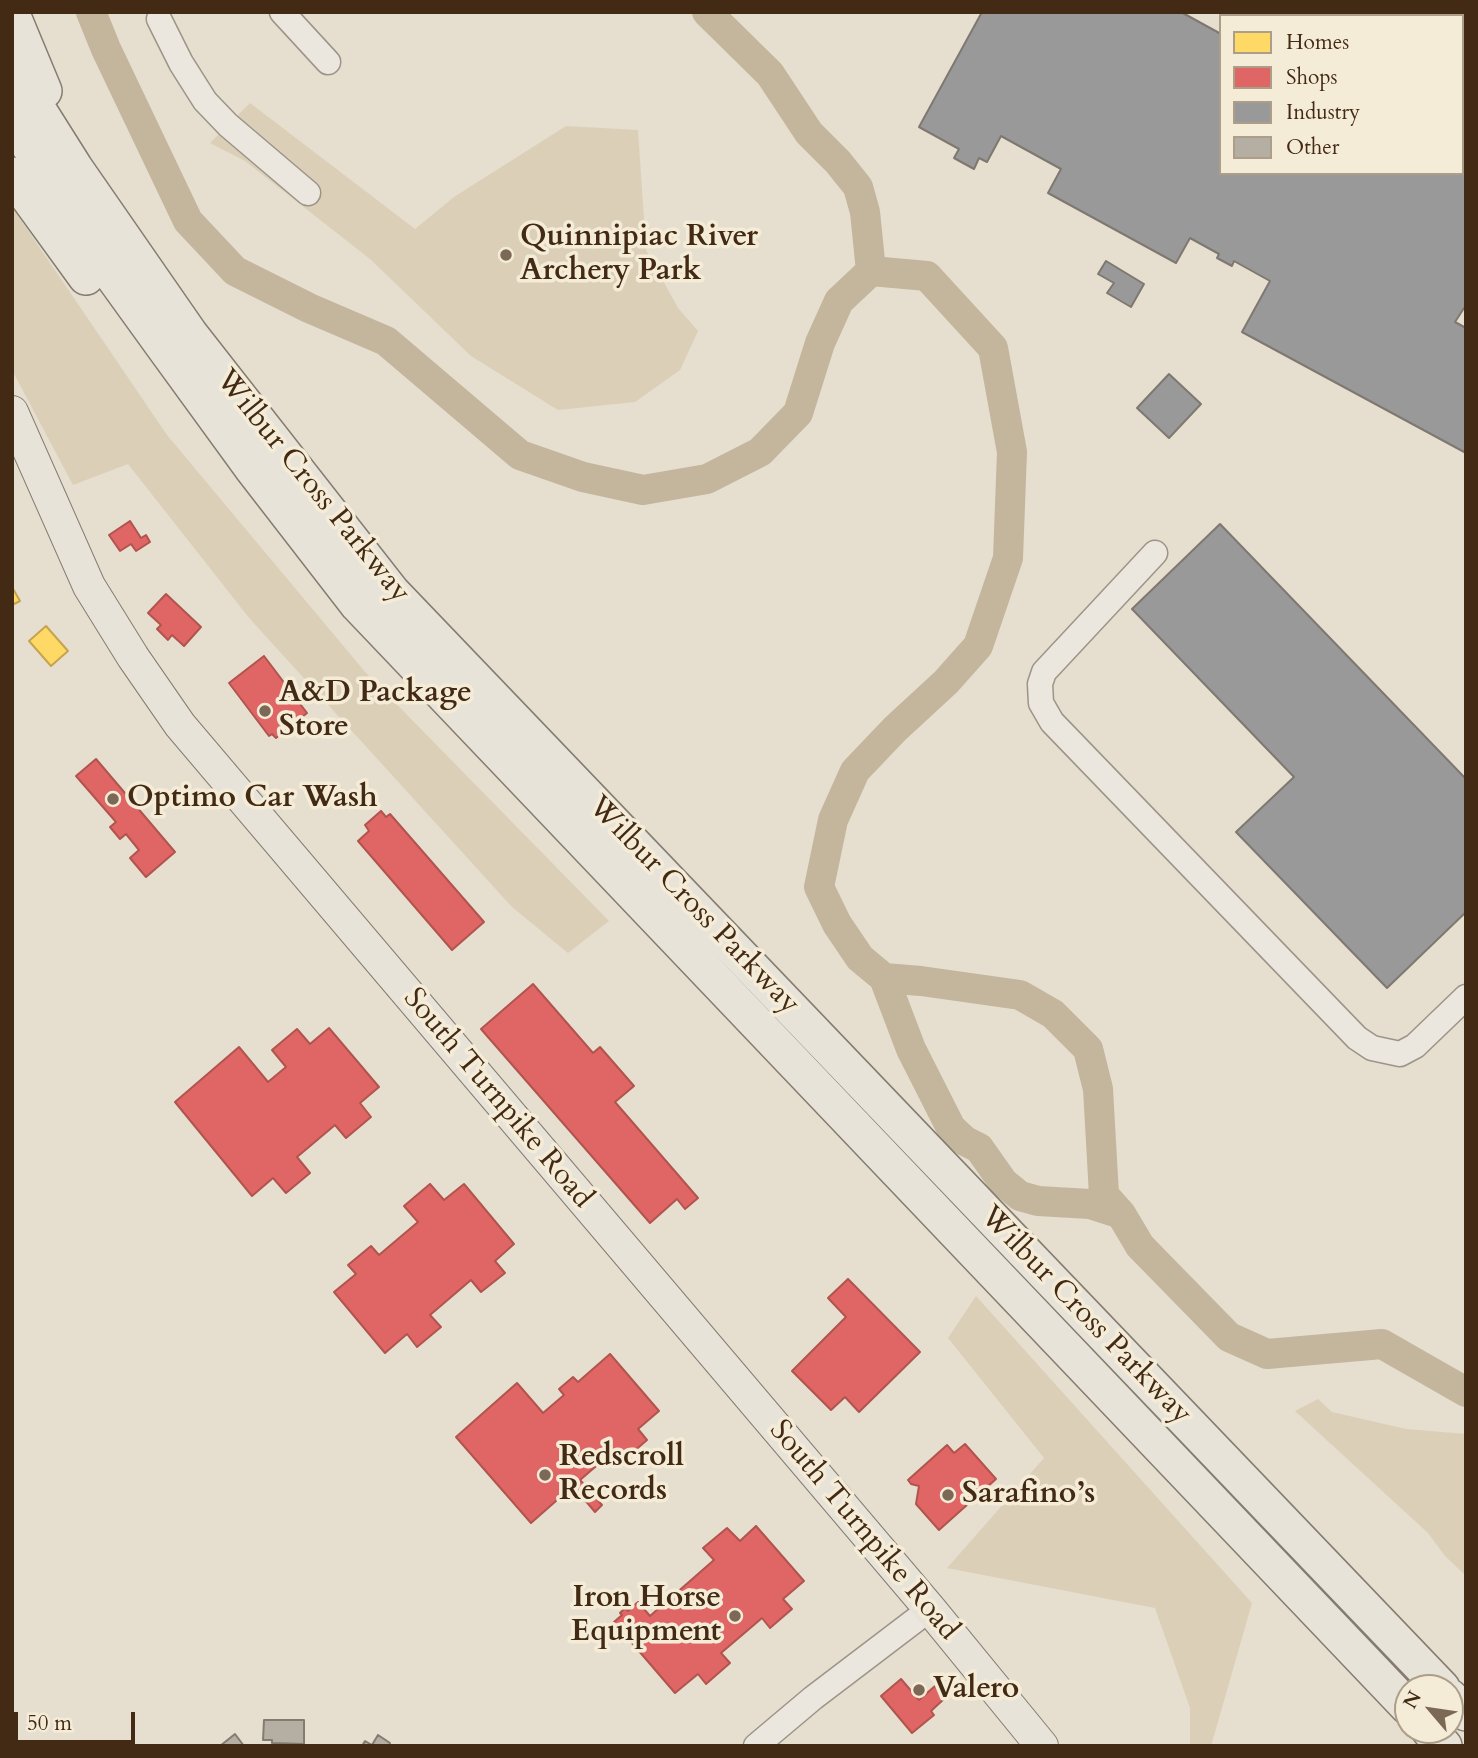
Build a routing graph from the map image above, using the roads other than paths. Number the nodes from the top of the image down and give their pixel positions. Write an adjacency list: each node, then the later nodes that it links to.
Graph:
1 (282, 12): 4 (street)
2 (12, 13): 7 (highway)
3 (159, 19): 9 (street)
4 (328, 62)
5 (12, 68): 7 (highway, Wilbur Cross Parkway)
6 (12, 118): 11 (highway, Wilbur Cross Parkway)
7 (75, 168): 15 (highway, Wilbur Cross Parkway)
8 (12, 175): 11 (highway)
9 (308, 193)
10 (12, 412): 14 (main road, South Turnpike Road)
11 (252, 468): 16 (highway, Wilbur Cross Parkway)
12 (1155, 553): 13 (street)
13 (1466, 996)
14 (930, 1609): 17 (street); 18 (main road, South Turnpike Road)
15 (1429, 1674)
16 (1394, 1692)
17 (756, 1746)
18 (1042, 1746)

